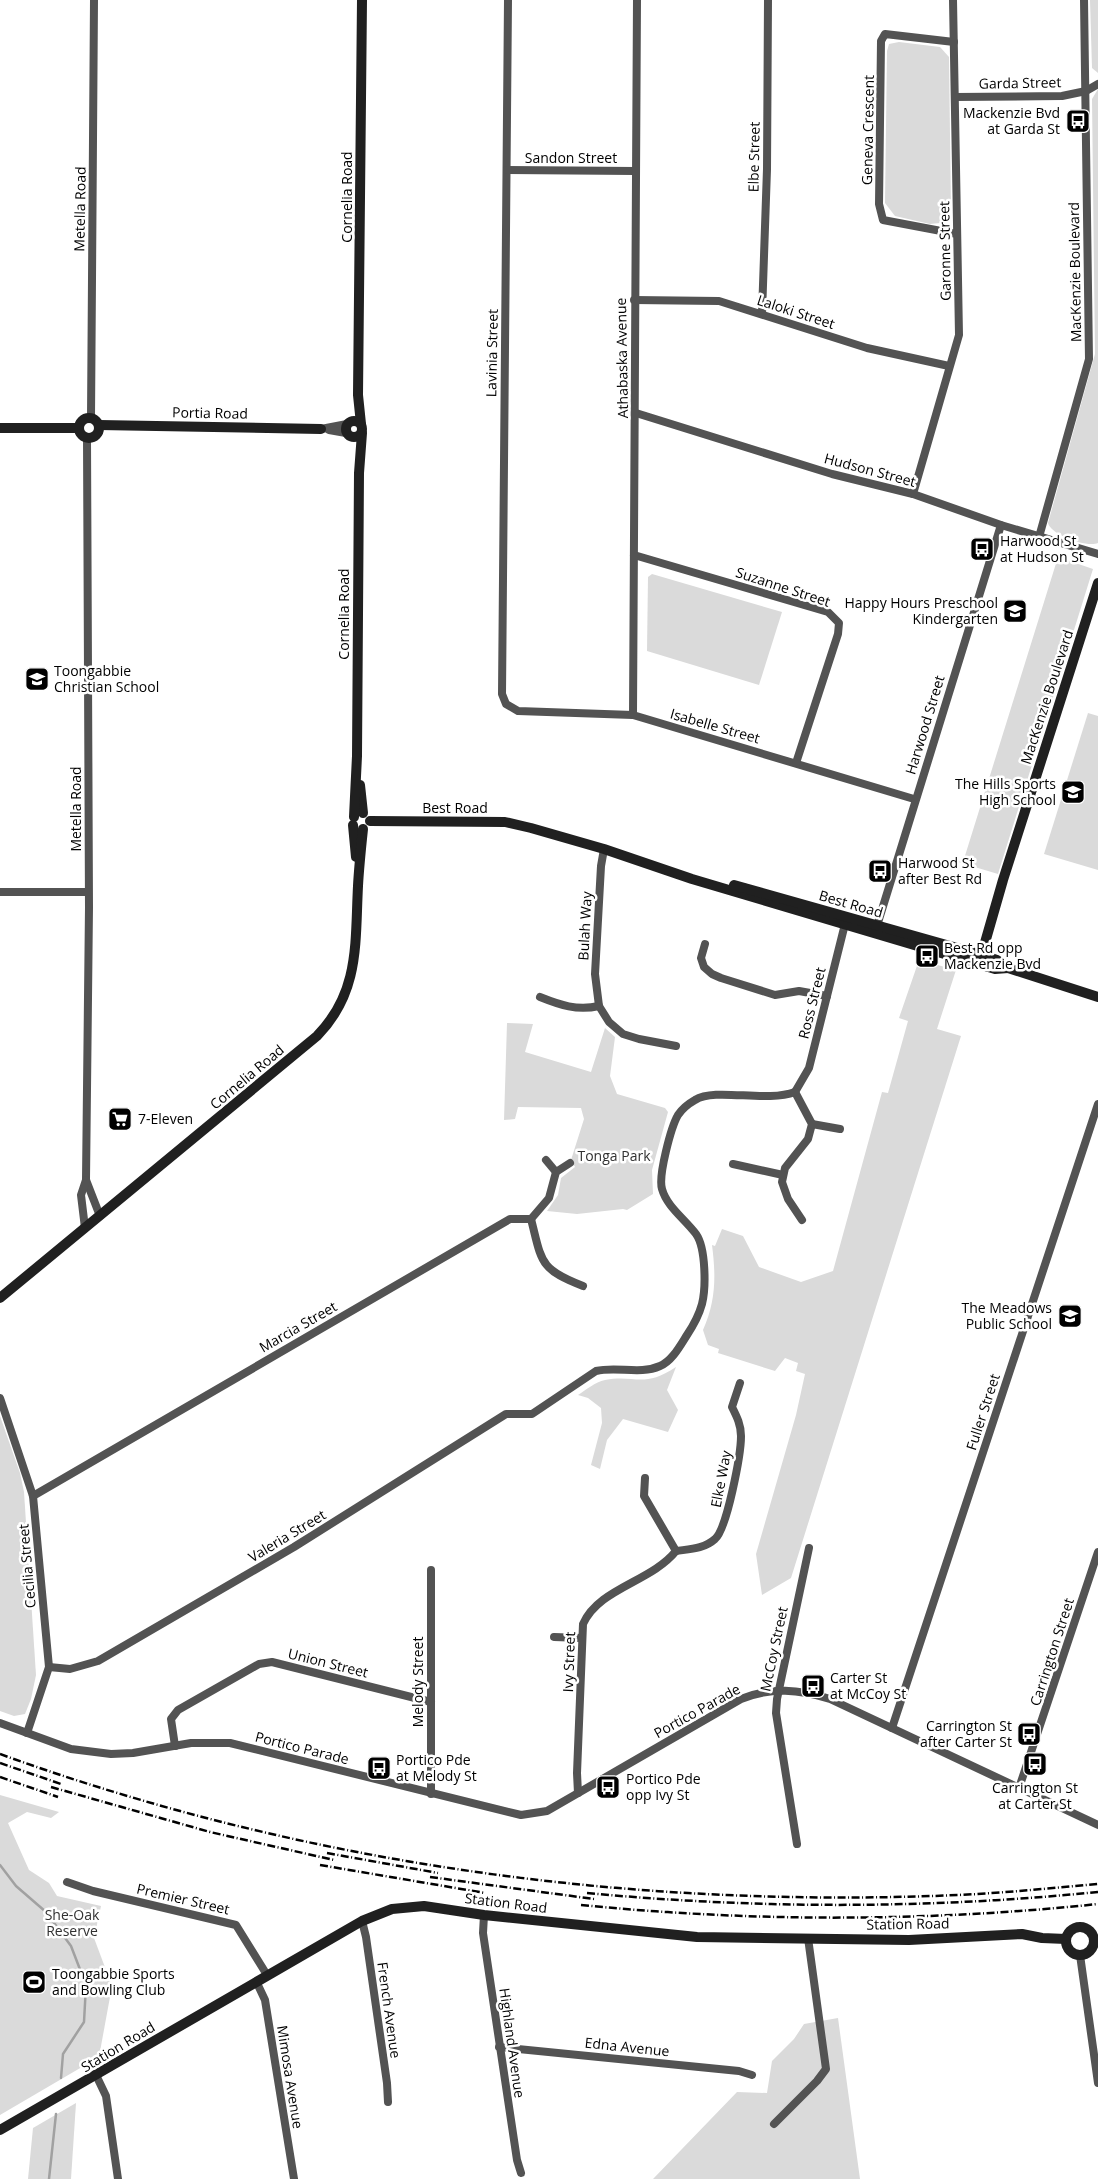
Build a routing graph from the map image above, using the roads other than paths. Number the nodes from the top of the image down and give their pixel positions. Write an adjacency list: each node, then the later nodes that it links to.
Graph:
1 (94, 0): 19 (street, Metella Road)
2 (362, 0): 23 (main road, Cornelia Road)
3 (508, 0): 12 (street, Lavinia Street)
4 (637, 0): 13 (street, Athabaska Avenue)
5 (768, 0): 16 (street, Elbe Street)
6 (953, 0): 8 (street, Garonne Street)
7 (1084, 0): 10 (street, MacKenzie Boulevard)
8 (954, 42): 11 (street, Garonne Street); 14 (street, Geneva Crescent)
9 (1098, 84): 10 (street, Garda Street)
10 (1086, 91): 11 (street, Garda Street); 27 (street, MacKenzie Boulevard)
11 (955, 97): 14 (street, Garonne Street)
12 (507, 170): 13 (street, Sandon Street); 31 (street, Lavinia Street)
13 (635, 171): 15 (street, Athabaska Avenue)
14 (957, 234): 17 (street, Garonne Street)
15 (634, 300): 16 (street, Laloki Street); 18 (street, Athabaska Avenue)
16 (762, 314): 17 (street, Laloki Street)
17 (949, 366): 25 (street, Garonne Street)
18 (636, 412): 25 (street, Hudson Street); 29 (street, Athabaska Avenue)
19 (95, 421): 21 (main road); 22 (main road, Portia Road); 24 (main road)
20 (0, 428): 21 (main road)
21 (78, 428): 24 (main road)
22 (321, 429): 23 (street, Portia Road)
23 (353, 429): 35 (main road, Cornelia Road)
24 (87, 438): 38 (street, Metella Road)
25 (913, 494): 26 (street, Hudson Street)
26 (1001, 524): 27 (street, Hudson Street); 34 (street, Harwood Street)
27 (1038, 537): 28 (street, Hudson Street)
28 (1098, 554)
29 (634, 555): 32 (street, Athabaska Avenue); 33 (street, Suzanne Street)
30 (1098, 583): 42 (main road, MacKenzie Boulevard)
31 (506, 704): 32 (street, Isabelle Street)
32 (633, 715): 33 (street, Isabelle Street)
33 (796, 763): 34 (street, Isabelle Street)
34 (914, 799): 40 (street, Harwood Street)
35 (361, 821): 36 (main road, Best Road); 58 (main road, Cornelia Road)
36 (604, 849): 39 (main road, Best Road); 46 (street, Bulah Way)
37 (0, 892): 38 (street)
38 (88, 892): 57 (street, Metella Road)
39 (846, 921): 40 (main road, Best Road); 43 (street, Ross Street)
40 (875, 930): 42 (main road, Best Road)
41 (705, 944): 43 (street)
42 (981, 959): 44 (main road, Best Road)
43 (826, 996): 48 (street, Ross Street)
44 (1098, 996)
45 (540, 997): 46 (street)
46 (599, 1006): 47 (street, Bulah Way)
47 (676, 1046)
48 (795, 1092): 50 (street); 74 (street, Valeria Street)
49 (1098, 1104): 78 (street, Fuller Street)
50 (812, 1124): 51 (street); 56 (street)
51 (840, 1129)
52 (546, 1160): 55 (street)
53 (570, 1163): 55 (street)
54 (733, 1164): 56 (street)
55 (556, 1172): 59 (street)
56 (784, 1175): 60 (street)
57 (86, 1180): 58 (street, Metella Road); 61 (street, Metella Road)
58 (100, 1216): 61 (main road, Cornelia Road)
59 (531, 1219): 62 (street); 67 (street, Marcia Street)
60 (802, 1220)
61 (85, 1228): 63 (main road, Cornelia Road)
62 (583, 1286)
63 (0, 1298)
64 (740, 1383): 69 (street, Elke Way)
65 (0, 1398): 67 (street, Cecilia Street)
66 (644, 1478): 69 (street)
67 (33, 1496): 74 (street, Cecilia Street)
68 (808, 1548): 75 (street, McCoy Street)
69 (676, 1551): 73 (street, Ivy Street)
70 (1098, 1552): 81 (street, Carrington Street)
71 (431, 1570): 76 (street, Melody Street)
72 (554, 1637): 73 (street)
73 (582, 1638): 82 (street, Ivy Street)
74 (49, 1667): 79 (street, Cecilia Street)
75 (778, 1689): 78 (street, Portico Parade); 82 (street, Portico Parade); 85 (street, McCoy Street)
76 (431, 1702): 80 (street, Union Street); 83 (street, Melody Street)
77 (0, 1723): 79 (street, Portico Parade)
78 (892, 1728): 81 (street, Portico Parade)
79 (28, 1733): 80 (street, Portico Parade)
80 (175, 1746): 83 (street, Portico Parade)
81 (1020, 1788): 84 (street, Portico Parade)
82 (578, 1792): 83 (street, Portico Parade)
83 (431, 1794)
84 (1098, 1825)
85 (797, 1844)
86 (67, 1882): 93 (street, Premier Street)
87 (484, 1915): 88 (main road, Station Road); 89 (main road, Station Road); 95 (street, Highland Avenue)
88 (362, 1921): 93 (main road, Station Road); 99 (street, French Avenue)
89 (808, 1938): 91 (main road, Station Road); 100 (street)
90 (1096, 1938): 91 (main road); 92 (main road)
91 (1066, 1939): 92 (main road)
92 (1080, 1955): 98 (street)
93 (267, 1975): 94 (main road, Station Road)
94 (256, 1981): 96 (main road, Station Road); 104 (street, Mimosa Avenue)
95 (499, 2047): 97 (street, Edna Avenue); 102 (street, Highland Avenue)
96 (96, 2075): 101 (main road, Station Road); 103 (street)
97 (752, 2075)
98 (1098, 2083)
99 (388, 2102)
100 (774, 2124)
101 (0, 2130)
102 (522, 2173)
103 (118, 2179)
104 (294, 2179)

